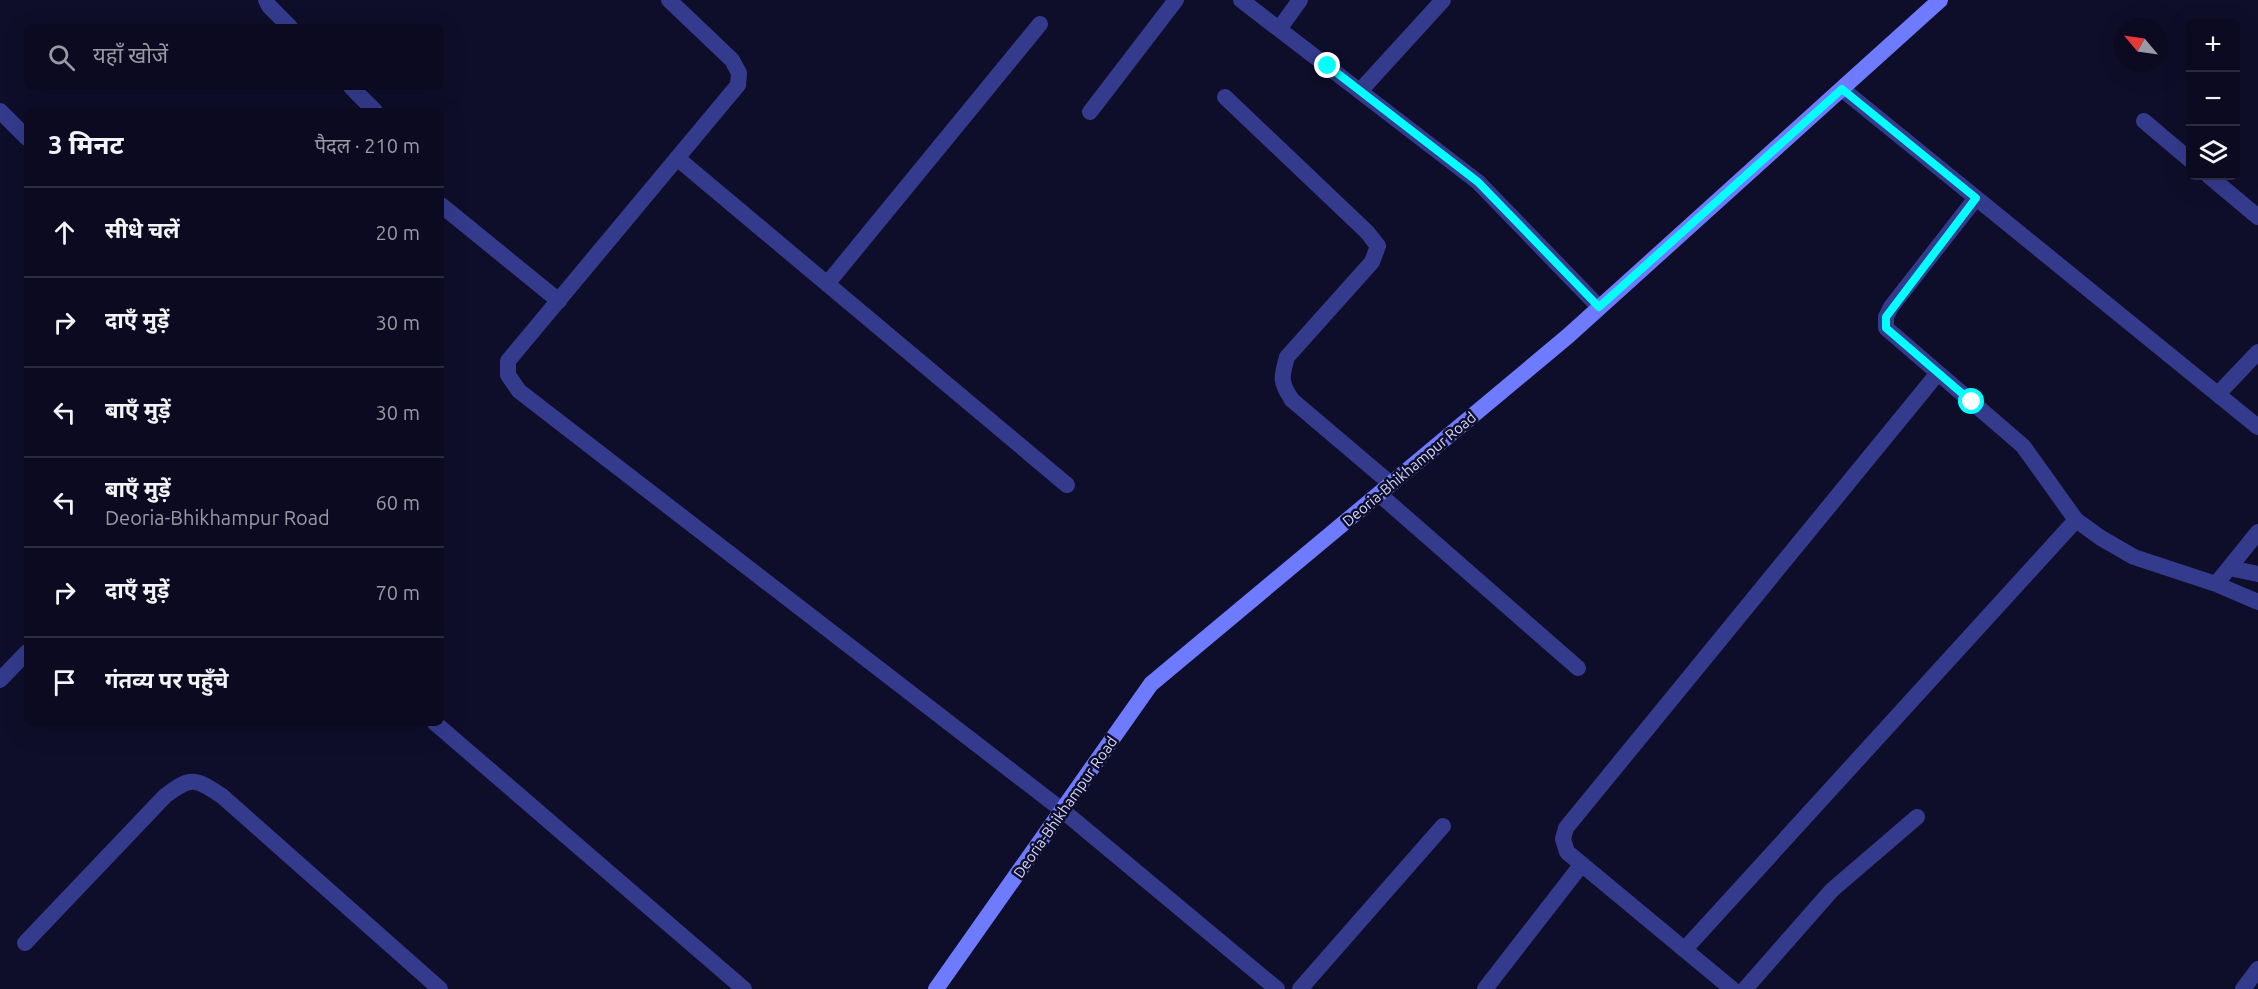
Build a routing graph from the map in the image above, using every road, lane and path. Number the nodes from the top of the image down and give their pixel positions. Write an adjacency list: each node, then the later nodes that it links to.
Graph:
1 (266, 0): 8 (street)
2 (669, 0): 21 (street)
3 (1176, 0): 17 (street)
4 (1241, 0): 10 (street)
5 (1299, 0): 10 (street)
6 (1443, 0): 13 (street)
7 (1941, 0): 11 (main road, Deoria-Bhikhampur Road)
8 (287, 24)
9 (1040, 24): 26 (street)
10 (1279, 29): 13 (street)
11 (1842, 89): 23 (street); 28 (main road, Deoria-Bhikhampur Road)
12 (354, 90): 15 (street)
13 (1360, 91): 28 (street)
14 (1225, 97): 34 (street)
15 (372, 108)
16 (0, 111): 19 (street)
17 (1090, 112)
18 (2144, 121): 20 (street)
19 (24, 135)
20 (2186, 157)
21 (677, 158): 26 (street); 27 (street)
22 (2213, 180): 25 (street)
23 (1976, 198): 30 (street); 31 (street)
24 (444, 207): 27 (street)
25 (2258, 217)
26 (827, 284): 33 (street)
27 (559, 301): 45 (street)
28 (1599, 307): 34 (main road, Deoria-Bhikhampur Road)
29 (2258, 352): 31 (street)
30 (1938, 373): 35 (street); 48 (street)
31 (2218, 394): 32 (street)
32 (2258, 427)
33 (1067, 485)
34 (1385, 489): 42 (street); 45 (main road, Deoria-Bhikhampur Road)
35 (2076, 520): 39 (street); 50 (street)
36 (2258, 532): 37 (street)
37 (2229, 568): 38 (street); 39 (street)
38 (2258, 574)
39 (2216, 584): 40 (street)
40 (2258, 602)
41 (24, 655): 43 (street)
42 (1578, 668)
43 (0, 680)
44 (438, 726): 53 (street)
45 (1062, 810): 54 (main road, Deoria-Bhikhampur Road); 55 (street)
46 (1917, 816): 59 (street)
47 (1443, 826): 56 (street)
48 (1582, 864): 50 (street); 57 (street)
49 (25, 943): 52 (street)
50 (1685, 949): 58 (street)
51 (2258, 969): 60 (street)
52 (440, 989)
53 (744, 989)
54 (936, 989)
55 (1277, 989)
56 (1300, 989)
57 (1485, 989)
58 (1732, 989)
59 (1745, 989)
60 (2243, 989)

